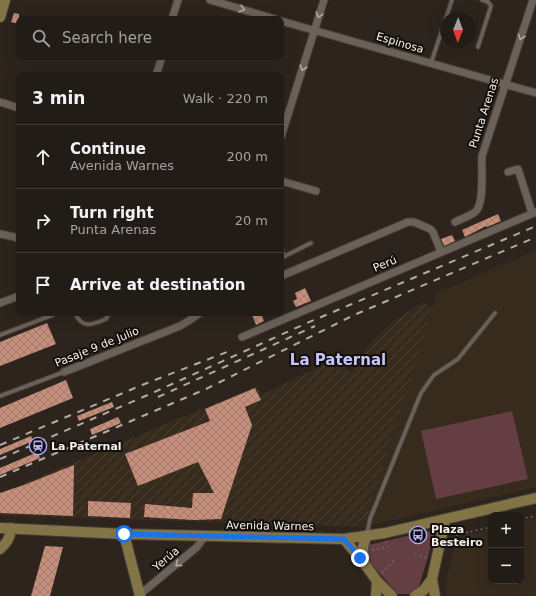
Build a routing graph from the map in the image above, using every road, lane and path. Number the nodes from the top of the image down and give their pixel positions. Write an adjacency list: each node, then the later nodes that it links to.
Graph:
1 (5, 0): 11 (main road)
2 (178, 0): 9 (street)
3 (210, 0): 10 (street, one-way to 10)
4 (324, 0): 13 (street, one-way to 13)
5 (452, 0): 8 (lane)
6 (482, 0): 15 (lane)
7 (533, 0): 19 (street, Punta Arenas, one-way to 19)
8 (448, 12)
9 (173, 16)
10 (265, 16)
11 (0, 17)
12 (284, 22): 13 (street, Espinosa)
13 (315, 31): 17 (street, Espinosa); 23 (street, one-way to 23)
14 (440, 36): 17 (lane)
15 (478, 47)
16 (161, 60): 18 (street)
17 (431, 63): 19 (street, Espinosa)
18 (157, 72)
19 (505, 85): 20 (street, Espinosa); 28 (street, Punta Arenas)
20 (536, 93)
21 (0, 102): 22 (street)
22 (16, 107)
23 (284, 128)
24 (508, 172): 27 (street)
25 (284, 182): 26 (street)
26 (316, 191)
27 (534, 212): 32 (street, Perú)
28 (455, 222)
29 (0, 234): 30 (street)
30 (16, 237)
31 (311, 243): 33 (lane)
32 (441, 252): 34 (street); 43 (street, Perú)
33 (284, 256)
34 (284, 275)
35 (16, 297): 36 (street)
36 (0, 303)
37 (495, 313): 57 (lane)
38 (50, 316): 42 (lane)
39 (76, 316): 40 (lane)
40 (108, 316)
41 (196, 316): 44 (street, Pasaje 9 de Julio)
42 (0, 335)
43 (242, 337)
44 (64, 372): 45 (lane, Pasaje 9 de Julio)
45 (0, 396)
46 (536, 498): 49 (main road, Avenida Warnes)
47 (536, 516): 48 (path)
48 (524, 518)
49 (445, 520): 57 (main road, Avenida Warnes); 67 (main road)
50 (0, 528): 51 (main road, Avenida Warnes)
51 (11, 528): 53 (main road, Avenida Warnes); 62 (main road)
52 (488, 528): 55 (path)
53 (124, 534): 56 (main road, Avenida Warnes); 69 (main road)
54 (412, 534): 60 (path)
55 (456, 535)
56 (205, 536): 58 (main road, Avenida Warnes); 69 (street, Yerúa, one-way to 69)
57 (366, 537): 58 (main road, Avenida Warnes); 66 (main road)
58 (344, 539): 66 (main road)
59 (386, 540): 61 (path)
60 (414, 543)
61 (387, 547)
62 (0, 550)
63 (415, 554): 64 (path)
64 (427, 558)
65 (394, 560): 68 (path)
66 (364, 562): 68 (main road)
67 (432, 579): 72 (main road); 73 (main road)
68 (377, 581): 70 (main road); 71 (main road)
69 (140, 596)
70 (376, 596)
71 (392, 596)
72 (415, 596)
73 (435, 596)

